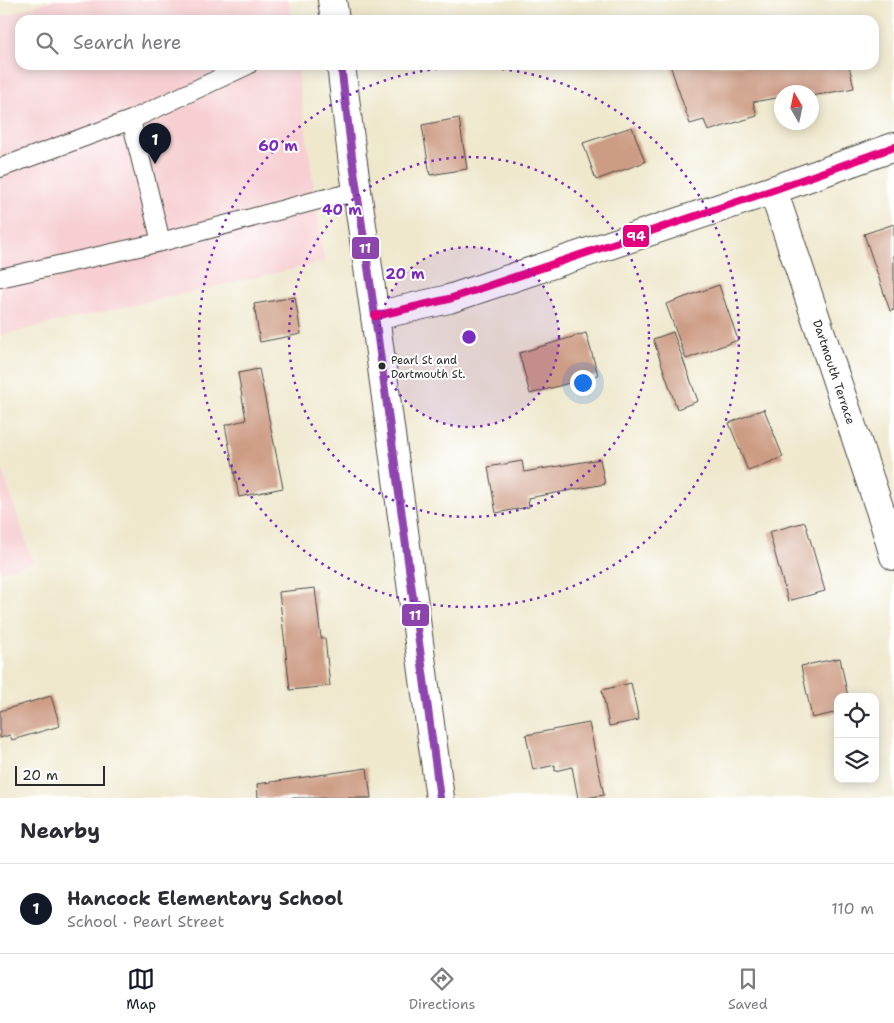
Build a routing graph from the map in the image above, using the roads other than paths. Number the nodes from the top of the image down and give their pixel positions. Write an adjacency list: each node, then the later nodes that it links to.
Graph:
1 (332, 0): 2 (street)
2 (334, 15)
3 (237, 70): 5 (lane)
4 (341, 70): 9 (street)
5 (131, 120): 7 (lane); 10 (lane)
6 (894, 147): 8 (street)
7 (0, 168)
8 (773, 190): 12 (street); 13 (street, Dartmouth Terrace)
9 (357, 192): 10 (lane); 12 (street)
10 (161, 242): 11 (lane)
11 (0, 278)
12 (375, 316): 14 (street)
13 (894, 556)
14 (440, 798)

